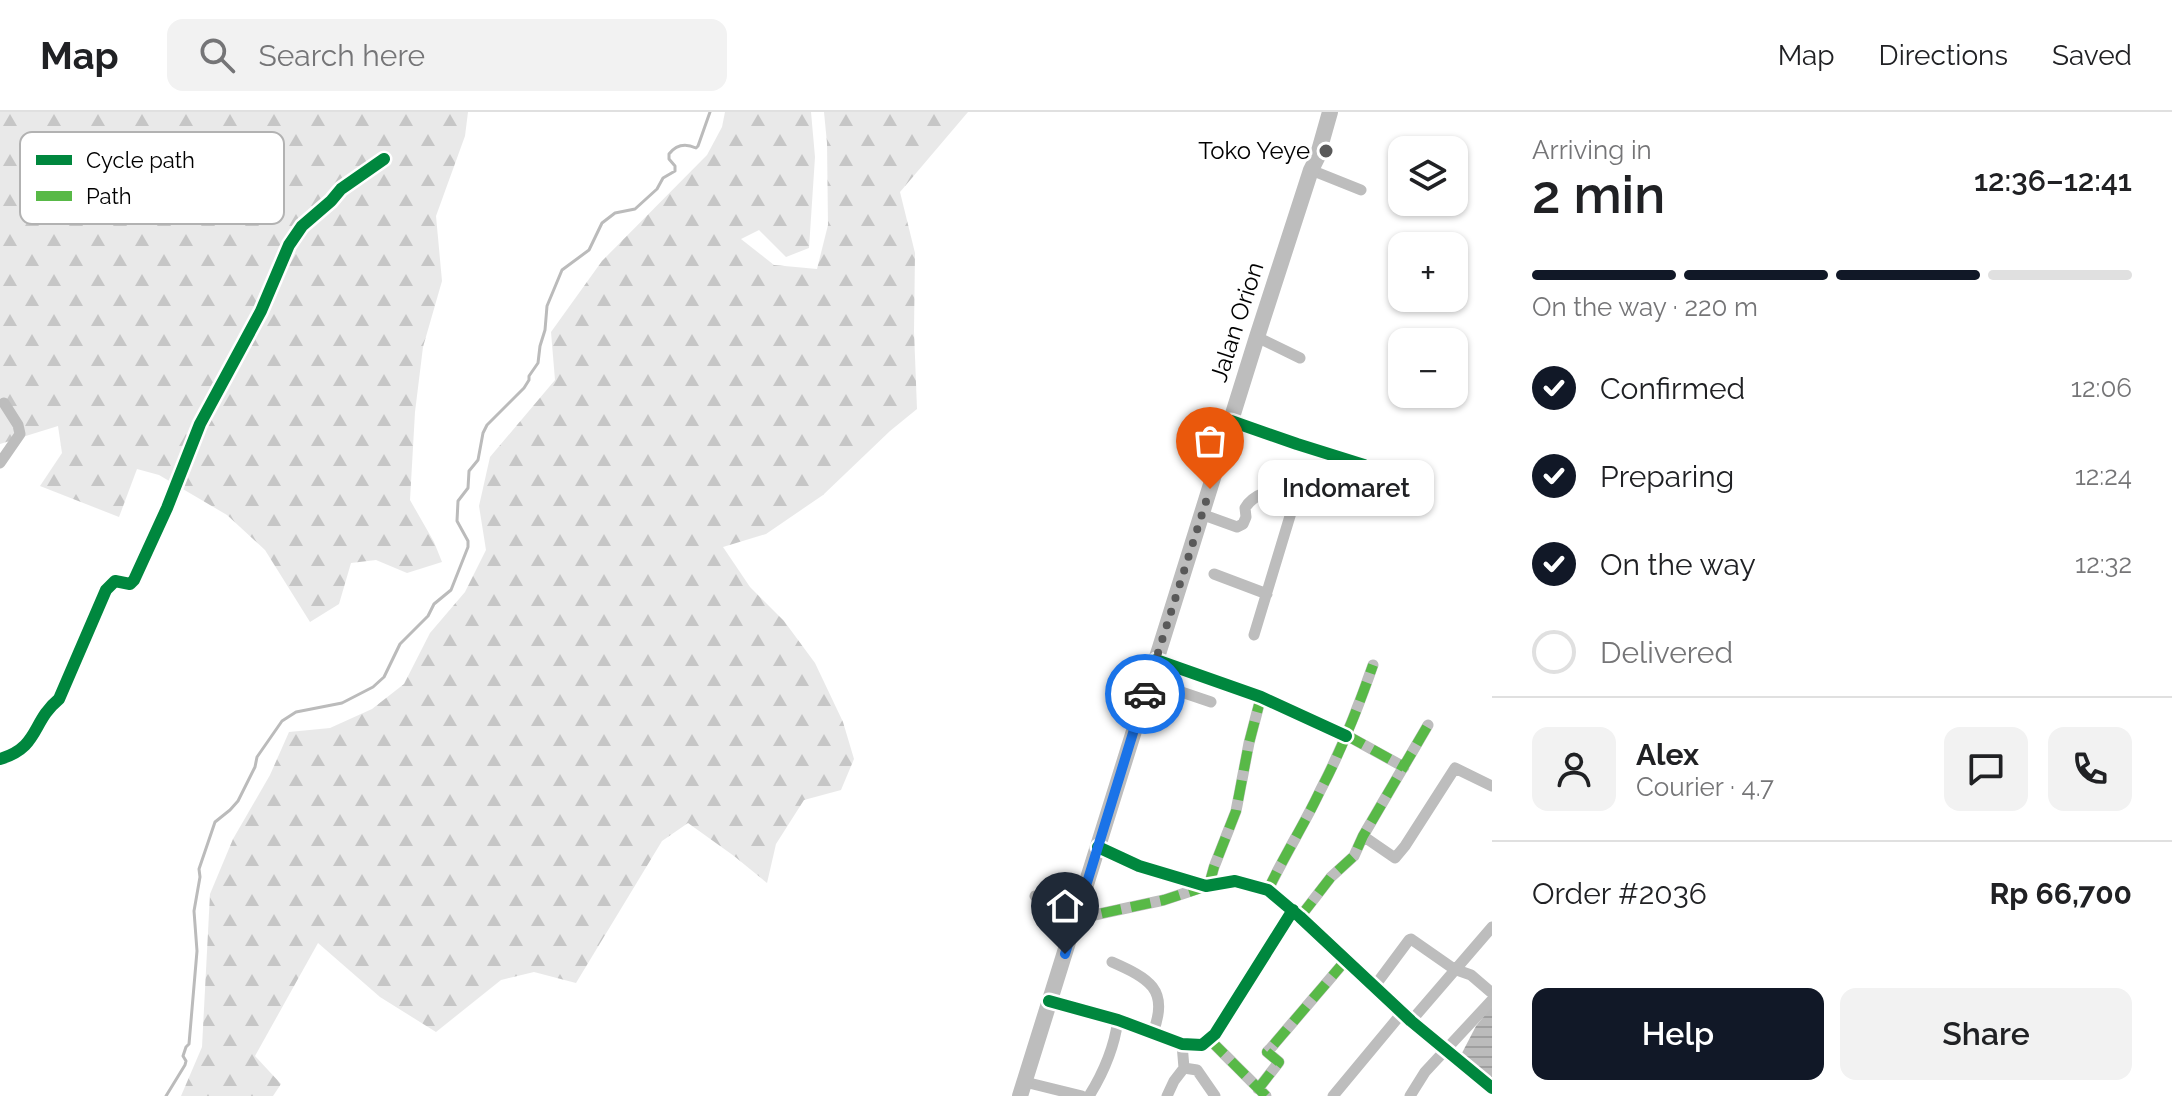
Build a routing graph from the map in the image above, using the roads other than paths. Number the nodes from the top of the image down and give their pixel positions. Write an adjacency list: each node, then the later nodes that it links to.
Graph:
1 (1330, 112): 3 (highway, Jalan Orion)
2 (384, 159): 22 (street)
3 (1311, 170): 4 (street); 5 (highway, Jalan Orion)
4 (1361, 190)
5 (1257, 337): 6 (street); 8 (highway, Jalan Orion)
6 (1300, 358)
7 (4, 403): 9 (street)
8 (1231, 421): 10 (street); 11 (highway, Jalan Orion)
9 (0, 463)
10 (1364, 465)
11 (1201, 514): 13 (street); 15 (highway, Jalan Orion)
12 (1214, 574): 13 (street)
13 (1267, 594): 14 (street)
14 (1254, 635)
15 (1156, 660): 17 (highway, Jalan Orion); 18 (street)
16 (1373, 665): 21 (street)
17 (1149, 681): 19 (street); 26 (highway, Jalan Orion)
18 (1261, 697): 21 (street); 27 (street)
19 (1211, 702)
20 (1428, 725): 23 (street)
21 (1346, 735): 23 (street); 28 (street)
22 (0, 759)
23 (1404, 767): 25 (street)
24 (1492, 786): 25 (street)
25 (1363, 836): 30 (street)
26 (1098, 847): 27 (street); 31 (highway, Jalan Orion)
27 (1208, 886): 28 (street); 31 (street)
28 (1268, 890): 30 (street)
29 (1035, 896): 31 (street)
30 (1297, 914): 33 (street); 43 (street)
31 (1075, 917): 39 (highway, Jalan Orion)
32 (1492, 927): 35 (street)
33 (1346, 960): 36 (street); 49 (street)
34 (1112, 962): 42 (street)
35 (1454, 969): 36 (street); 37 (street); 40 (street)
36 (1374, 987): 40 (street)
37 (1492, 993)
38 (1492, 1000): 45 (street)
39 (1049, 1001): 41 (street); 48 (highway, Jalan Orion)
40 (1407, 1017): 45 (street); 54 (street)
41 (1118, 1020): 42 (street); 51 (street)
42 (1153, 1032): 44 (street)
43 (1210, 1040): 44 (street); 49 (street)
44 (1182, 1044): 46 (street)
45 (1447, 1050): 47 (street); 55 (street)
46 (1184, 1068): 52 (street); 53 (street)
47 (1492, 1088)
48 (1022, 1089): 50 (street)
49 (1262, 1092)
50 (1082, 1096)
51 (1089, 1096)
52 (1167, 1096)
53 (1215, 1096)
54 (1333, 1096)
55 (1410, 1096)

